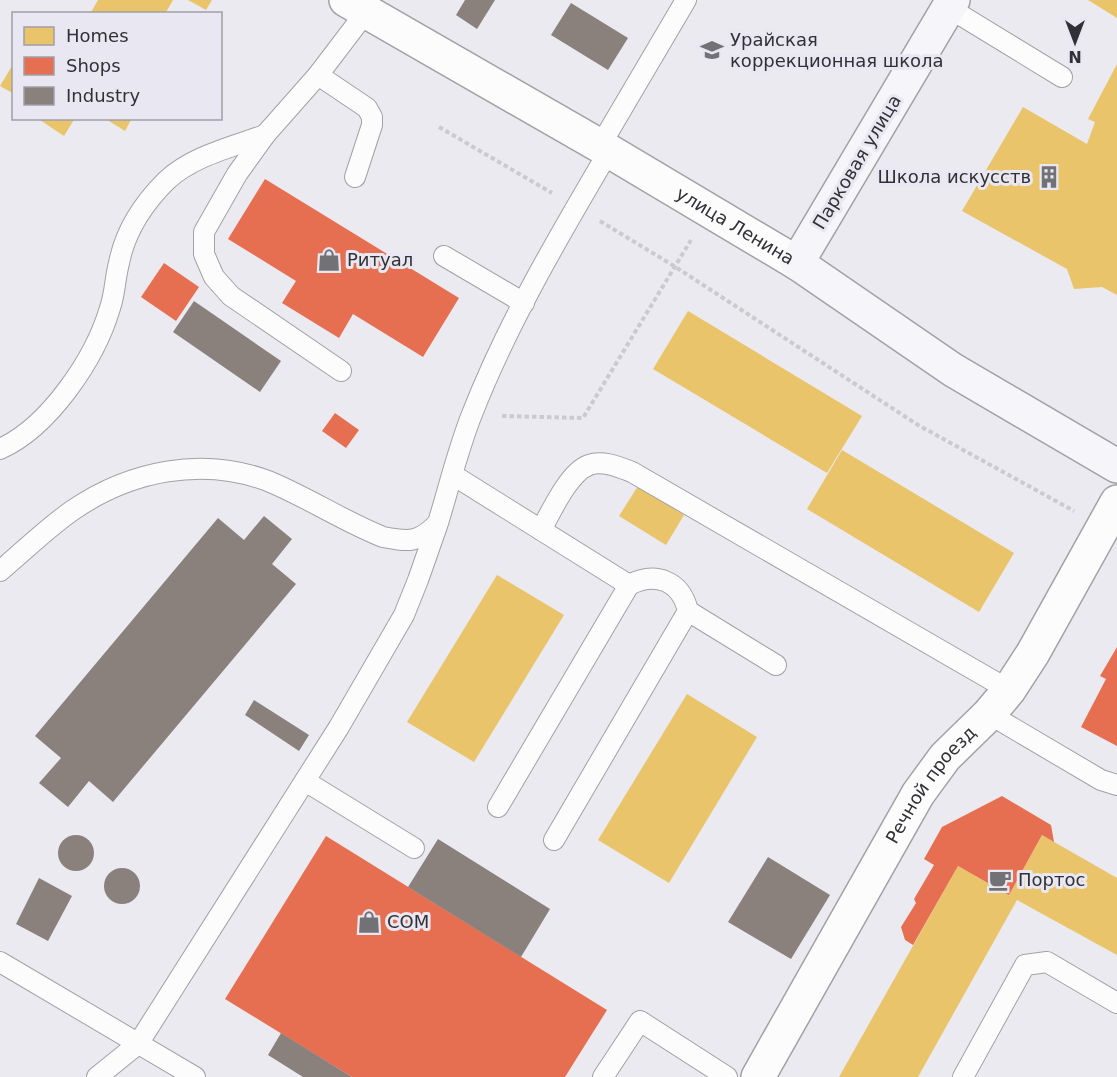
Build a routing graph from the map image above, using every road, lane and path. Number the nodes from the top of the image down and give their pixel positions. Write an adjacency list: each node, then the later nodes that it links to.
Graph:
1 (686, 0): 8 (lane)
2 (951, 4): 5 (lane); 13 (main road, Парковая улица)
3 (356, 6): 4 (lane); 8 (street, улица Ленина)
4 (318, 75): 7 (lane); 9 (lane)
5 (1062, 77)
6 (439, 127): 10 (path)
7 (265, 135): 16 (lane); 18 (lane)
8 (604, 148): 10 (lane); 11 (street, улица Ленина)
9 (355, 177)
10 (576, 207): 14 (path); 15 (lane)
11 (710, 211): 13 (street, улица Ленина); 14 (path)
12 (444, 256): 15 (lane)
13 (797, 263): 19 (main road, улица Ленина)
14 (674, 266): 17 (path); 21 (path)
15 (524, 303): 17 (lane)
16 (341, 371)
17 (471, 416): 20 (lane)
18 (0, 449)
19 (1117, 466)
20 (453, 475): 22 (lane); 23 (lane)
21 (1110, 514): 28 (street, Речной проезд)
22 (438, 523): 24 (lane); 29 (lane)
23 (541, 530): 25 (lane); 28 (lane)
24 (0, 571)
25 (629, 585): 26 (lane); 31 (lane)
26 (688, 611): 27 (lane); 32 (lane)
27 (776, 665)
28 (999, 702): 30 (lane); 41 (street, Речной проезд)
29 (305, 781): 33 (lane); 36 (lane)
30 (1117, 785)
31 (498, 807)
32 (554, 840)
33 (414, 848)
34 (0, 962): 36 (lane)
35 (1117, 1004): 42 (lane)
36 (138, 1044): 37 (lane); 38 (lane)
37 (97, 1077)
38 (195, 1077)
39 (603, 1077): 40 (lane)
40 (727, 1077)
41 (758, 1077)
42 (963, 1077)

